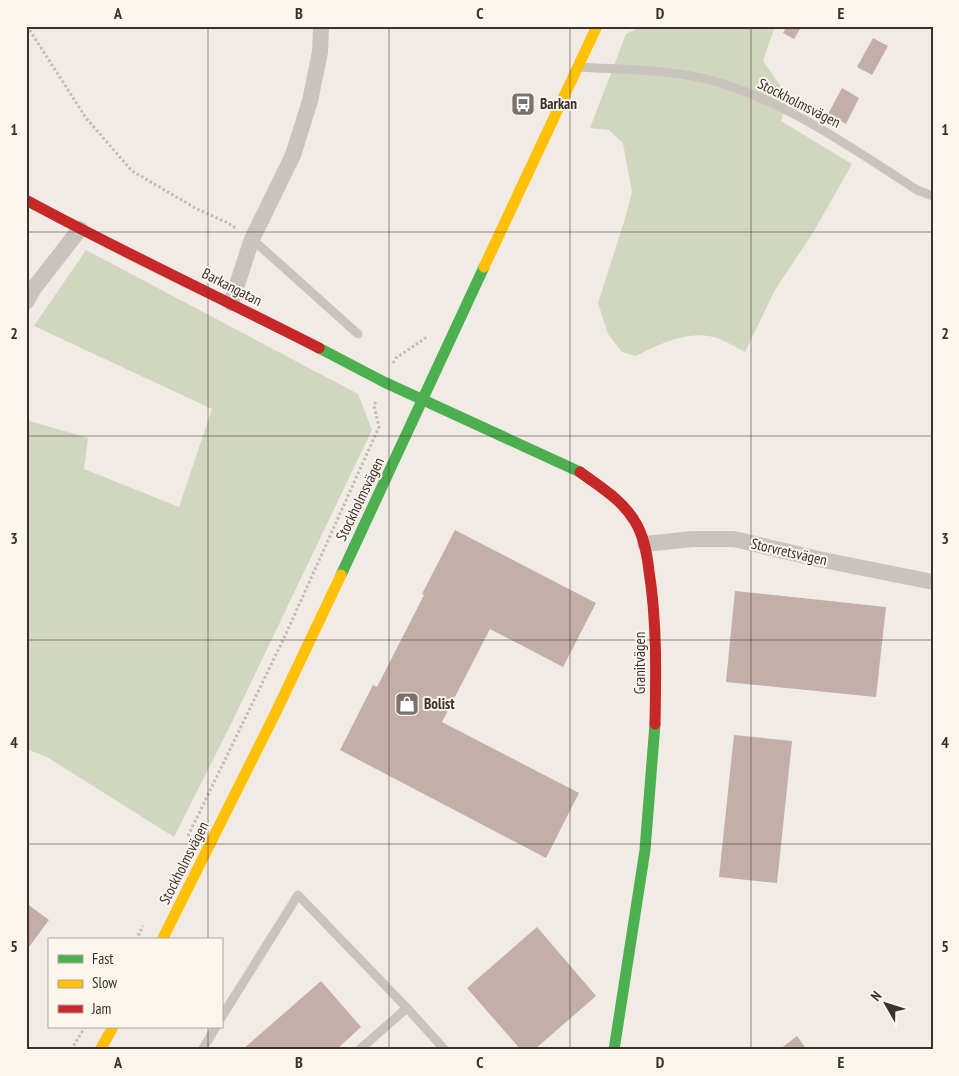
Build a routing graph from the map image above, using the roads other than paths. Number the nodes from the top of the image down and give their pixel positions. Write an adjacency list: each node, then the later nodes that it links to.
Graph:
1 (321, 26): 7 (street)
2 (598, 26): 3 (street, Stockholmsvägen)
3 (578, 67): 4 (lane, Stockholmsvägen); 11 (street, Stockholmsvägen)
4 (933, 196)
5 (26, 200): 6 (street, Barkangatan)
6 (80, 229): 8 (street); 9 (street, Barkangatan)
7 (252, 239): 9 (street); 10 (lane)
8 (29, 291)
9 (231, 303): 11 (street, Barkangatan)
10 (358, 334)
11 (424, 400): 12 (street, Granitvägen); 14 (street, Stockholmsvägen)
12 (645, 544): 13 (street, Storvretsvägen); 23 (street, Granitvägen)
13 (933, 582)
14 (163, 938)
15 (407, 1008): 16 (lane); 21 (lane); 22 (lane)
16 (222, 1016)
17 (112, 1028): 19 (street)
18 (215, 1028): 20 (lane)
19 (100, 1050)
20 (202, 1050)
21 (359, 1050)
22 (445, 1050)
23 (614, 1050)

